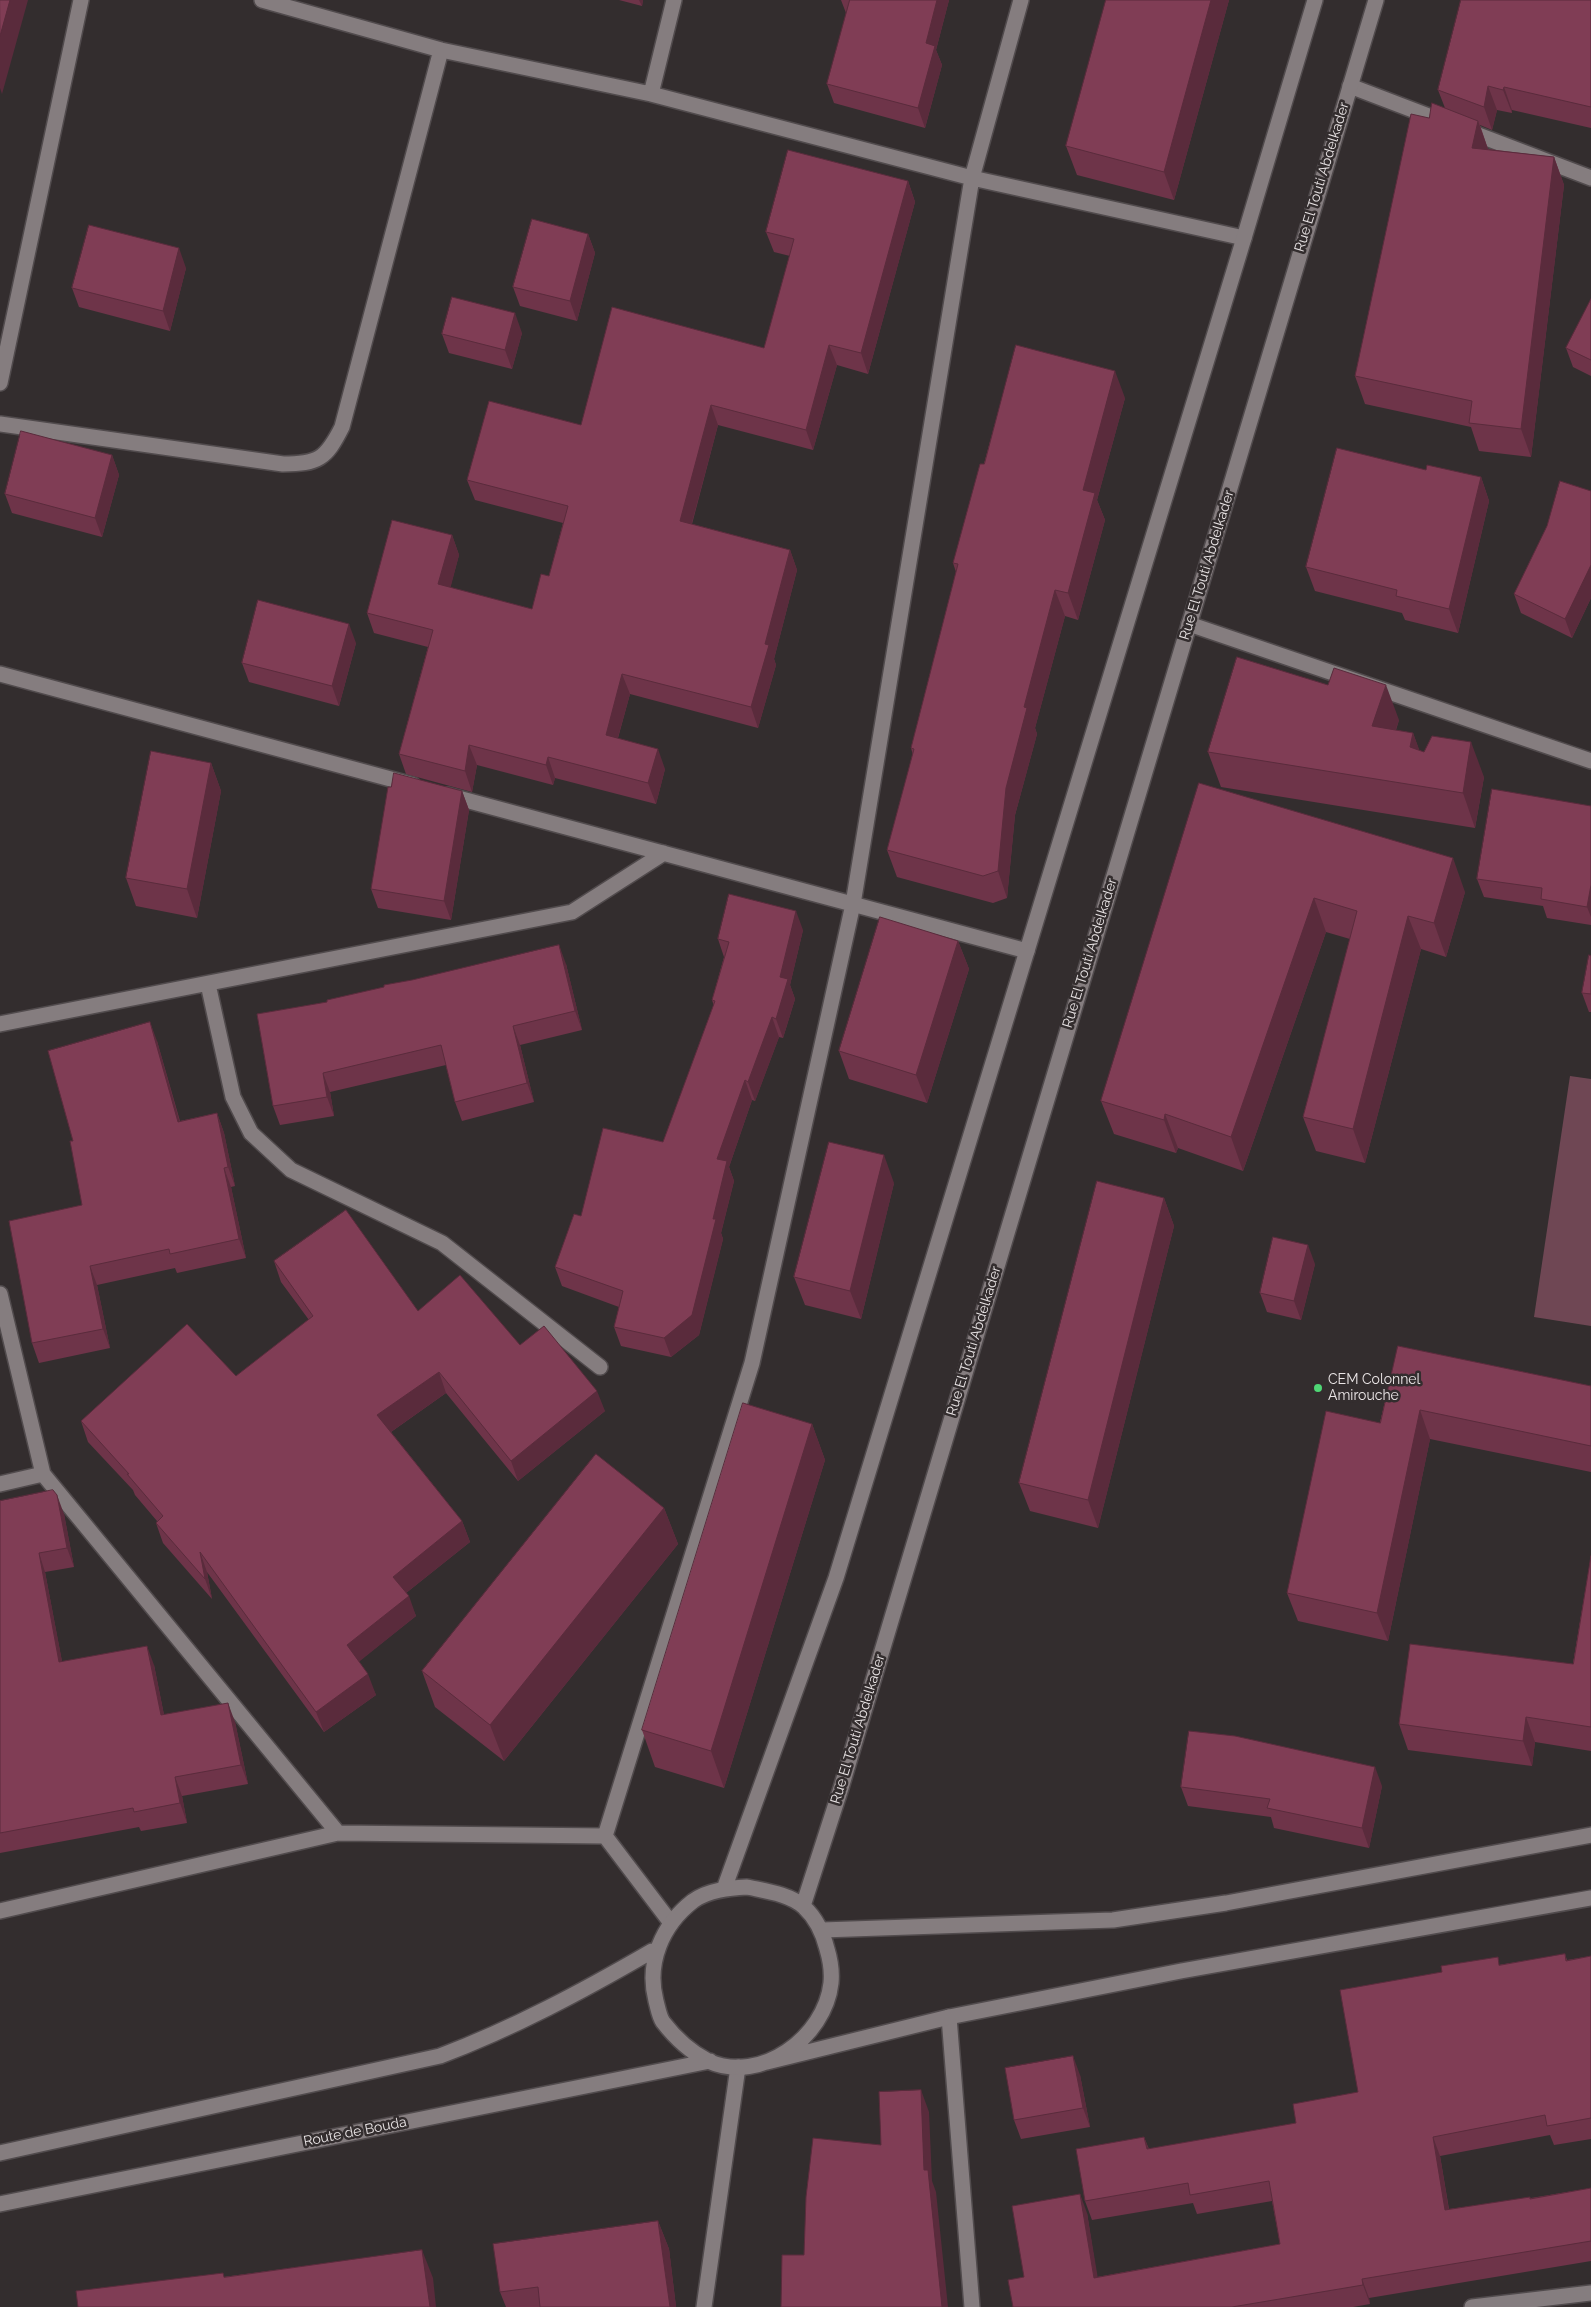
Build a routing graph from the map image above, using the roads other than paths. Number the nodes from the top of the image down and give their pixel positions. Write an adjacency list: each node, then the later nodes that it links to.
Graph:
1 (81, 0): 13 (street)
2 (262, 0): 7 (street)
3 (674, 0): 9 (street)
4 (1020, 0): 10 (street)
5 (1315, 0): 12 (street)
6 (1376, 0): 8 (street, Rue El Touti Abdelkader)
7 (441, 50): 9 (street); 14 (street)
8 (1350, 86): 11 (street); 15 (street, Rue El Touti Abdelkader)
9 (651, 94): 10 (street)
10 (972, 178): 12 (street); 19 (street)
11 (1591, 178)
12 (1244, 238): 20 (street)
13 (0, 383)
14 (0, 424)
15 (1189, 624): 17 (street); 32 (street, Rue El Touti Abdelkader)
16 (0, 674): 18 (street)
17 (1591, 761)
18 (664, 853): 19 (street); 21 (street)
19 (853, 904): 20 (street); 29 (street)
20 (1027, 951): 30 (street)
21 (208, 984): 22 (street); 24 (street)
22 (0, 1024)
23 (0, 1294): 25 (street)
24 (600, 1367)
25 (43, 1474): 26 (street); 27 (street)
26 (0, 1484)
27 (338, 1833): 29 (street); 33 (street)
28 (1591, 1835): 35 (street)
29 (604, 1836): 34 (street)
30 (724, 1889): 32 (street); 34 (street)
31 (1591, 1898): 37 (street)
32 (803, 1906): 35 (street)
33 (0, 1911)
34 (671, 1923): 36 (street)
35 (822, 1930): 39 (street)
36 (656, 1951): 38 (street); 41 (street)
37 (948, 2017): 39 (street); 45 (street)
38 (710, 2061): 40 (street); 42 (street, Route de Bouda)
39 (767, 2062): 40 (street)
40 (738, 2067): 44 (street)
41 (0, 2154)
42 (0, 2204)
43 (1591, 2294): 46 (street)
44 (704, 2307)
45 (972, 2307)
46 (1472, 2307)

